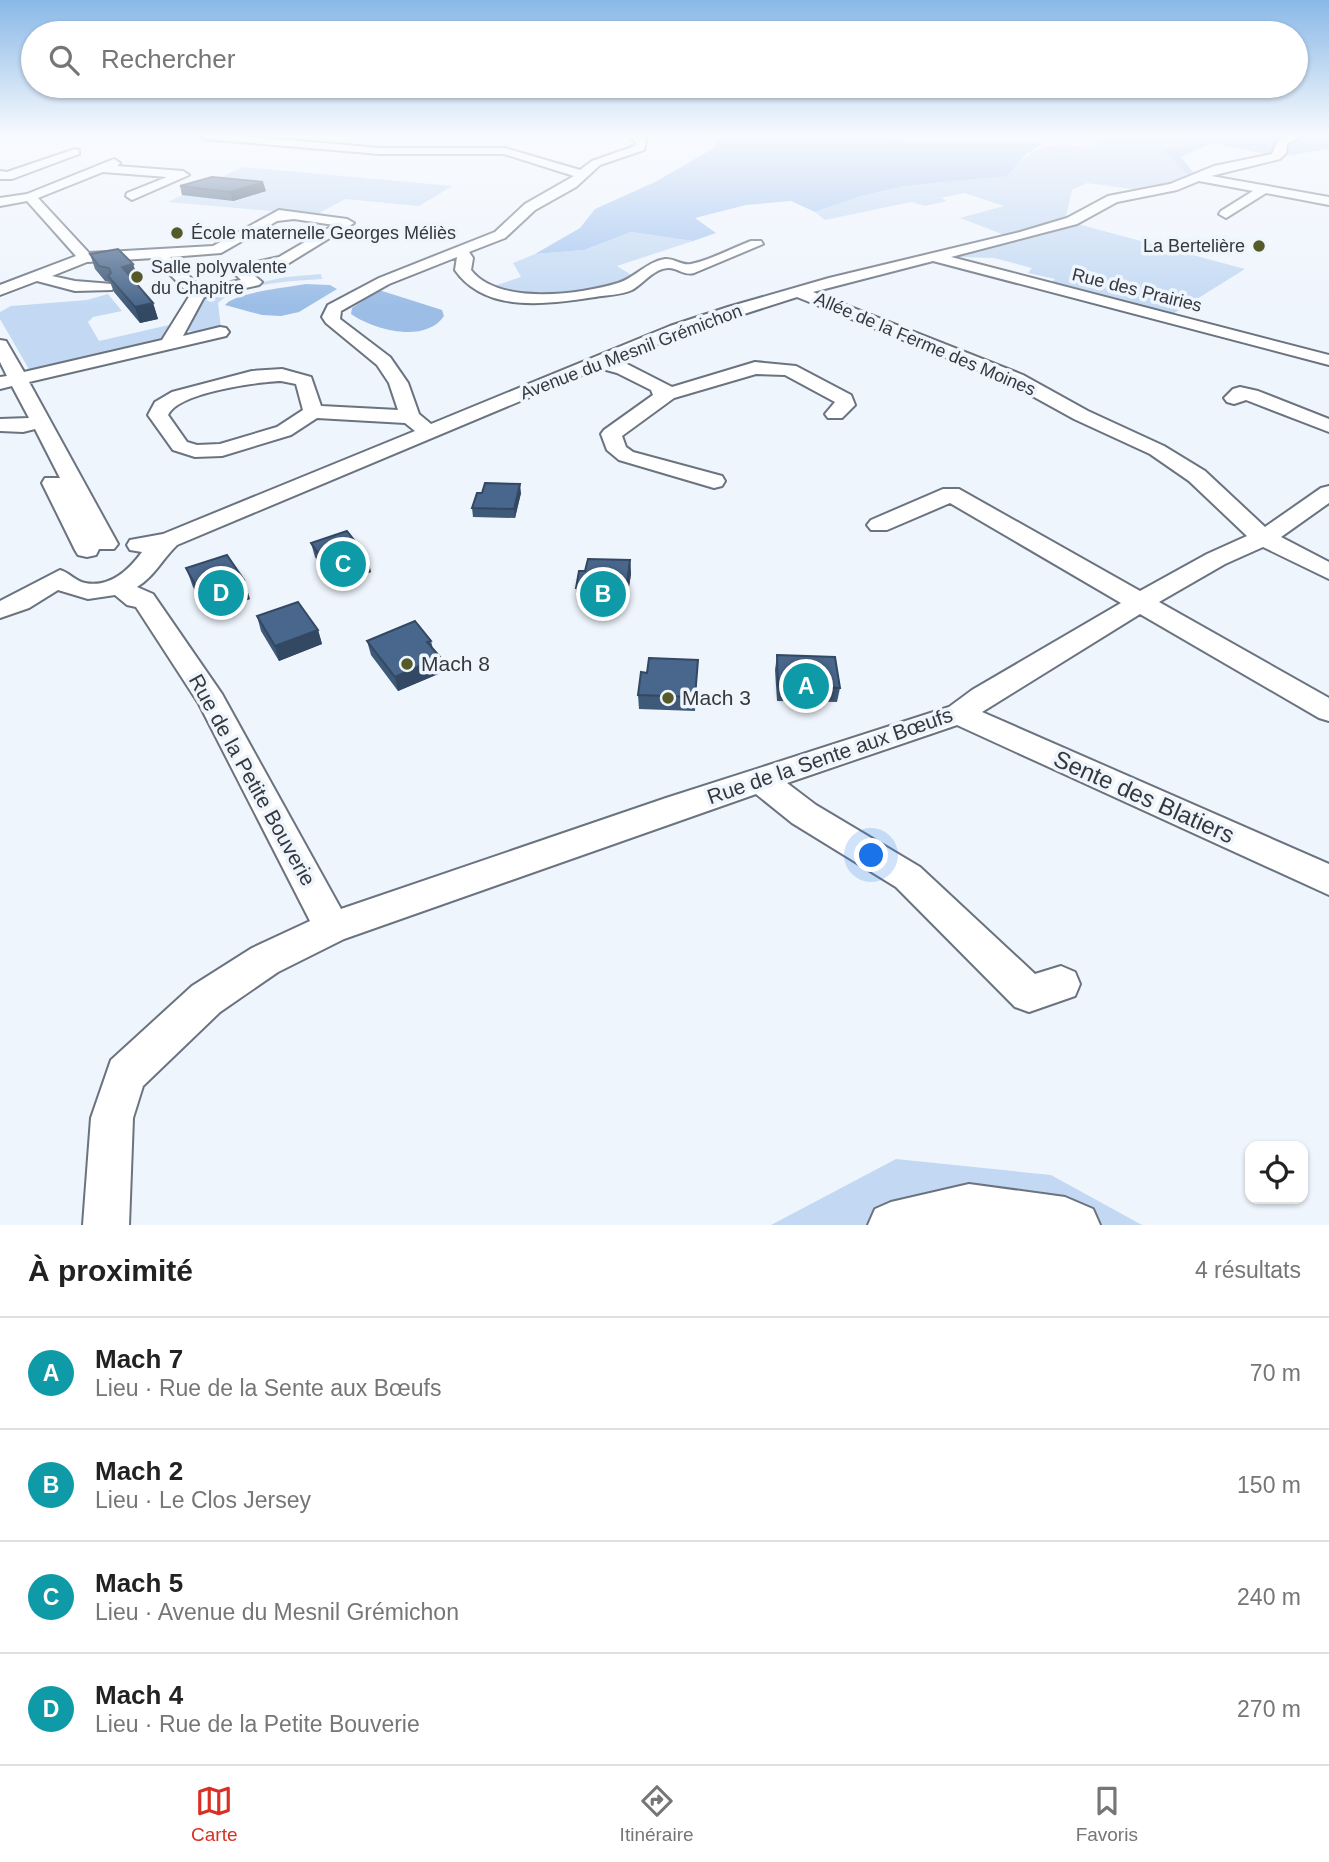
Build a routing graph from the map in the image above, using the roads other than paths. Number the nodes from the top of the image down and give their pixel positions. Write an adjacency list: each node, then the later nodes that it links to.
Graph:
1 (39, 193): 8 (street)
2 (139, 193): 7 (street)
3 (555, 193): 14 (street)
4 (1142, 193): 17 (street, Avenue du Mesnil Grémichon)
5 (1258, 193): 11 (street)
6 (1282, 193): 9 (street)
7 (132, 196)
8 (30, 197): 10 (street); 16 (street)
9 (1329, 201)
10 (0, 202)
11 (1226, 214)
12 (756, 244): 14 (street)
13 (216, 250): 15 (street); 18 (street); 18 (street)
14 (461, 253): 34 (street)
15 (158, 254): 16 (street); 23 (street)
16 (85, 258): 19 (street)
17 (935, 258): 22 (street, Avenue du Mesnil Grémichon); 27 (street, Rue des Prairies)
18 (239, 270): 23 (street)
19 (35, 276): 20 (street); 21 (street)
20 (106, 287)
21 (0, 290)
22 (797, 291): 28 (street, Avenue du Mesnil Grémichon); 42 (street, Allée de la Ferme des Moines)
23 (198, 294): 25 (street)
24 (220, 332): 25 (street)
25 (169, 344): 29 (street)
26 (0, 345): 29 (street)
27 (1329, 360)
28 (607, 365): 30 (street); 38 (street, Avenue du Mesnil Grémichon)
29 (5, 382): 35 (street)
30 (664, 392): 33 (street); 39 (street)
31 (1234, 398): 37 (street)
32 (313, 412): 32 (street); 34 (street)
33 (835, 414)
34 (410, 417): 38 (street)
35 (32, 424): 36 (street); 44 (street)
36 (0, 425)
37 (1329, 426)
38 (430, 432): 43 (street, Avenue du Mesnil Grémichon)
39 (714, 481)
40 (1329, 493): 42 (street, Rue de la Sente aux Bœufs)
41 (879, 525): 48 (street)
42 (1261, 536): 46 (street, Allée de la Ferme des Moines); 48 (street, Rue de la Sente aux Bœufs)
43 (169, 540): 45 (street, Avenue du Mesnil Grémichon)
44 (96, 547): 45 (street); 47 (street)
45 (138, 572): 47 (street); 54 (street, Rue de la Petite Bouverie)
46 (1329, 572)
47 (69, 584): 49 (street)
48 (1140, 601): 50 (street); 51 (street, Rue de la Sente aux Bœufs)
49 (10, 606)
50 (1329, 710)
51 (959, 714): 52 (street, Rue de la Sente aux Bœufs); 53 (street, Sente des Blatiers)
52 (761, 780): 54 (street, Rue de la Sente aux Bœufs); 55 (street)
53 (1329, 880)
54 (332, 928): 56 (street, Rue de la Sente aux Bœufs)
55 (1061, 984)
56 (106, 1225)
57 (891, 1225): 58 (street)
58 (1077, 1225)

